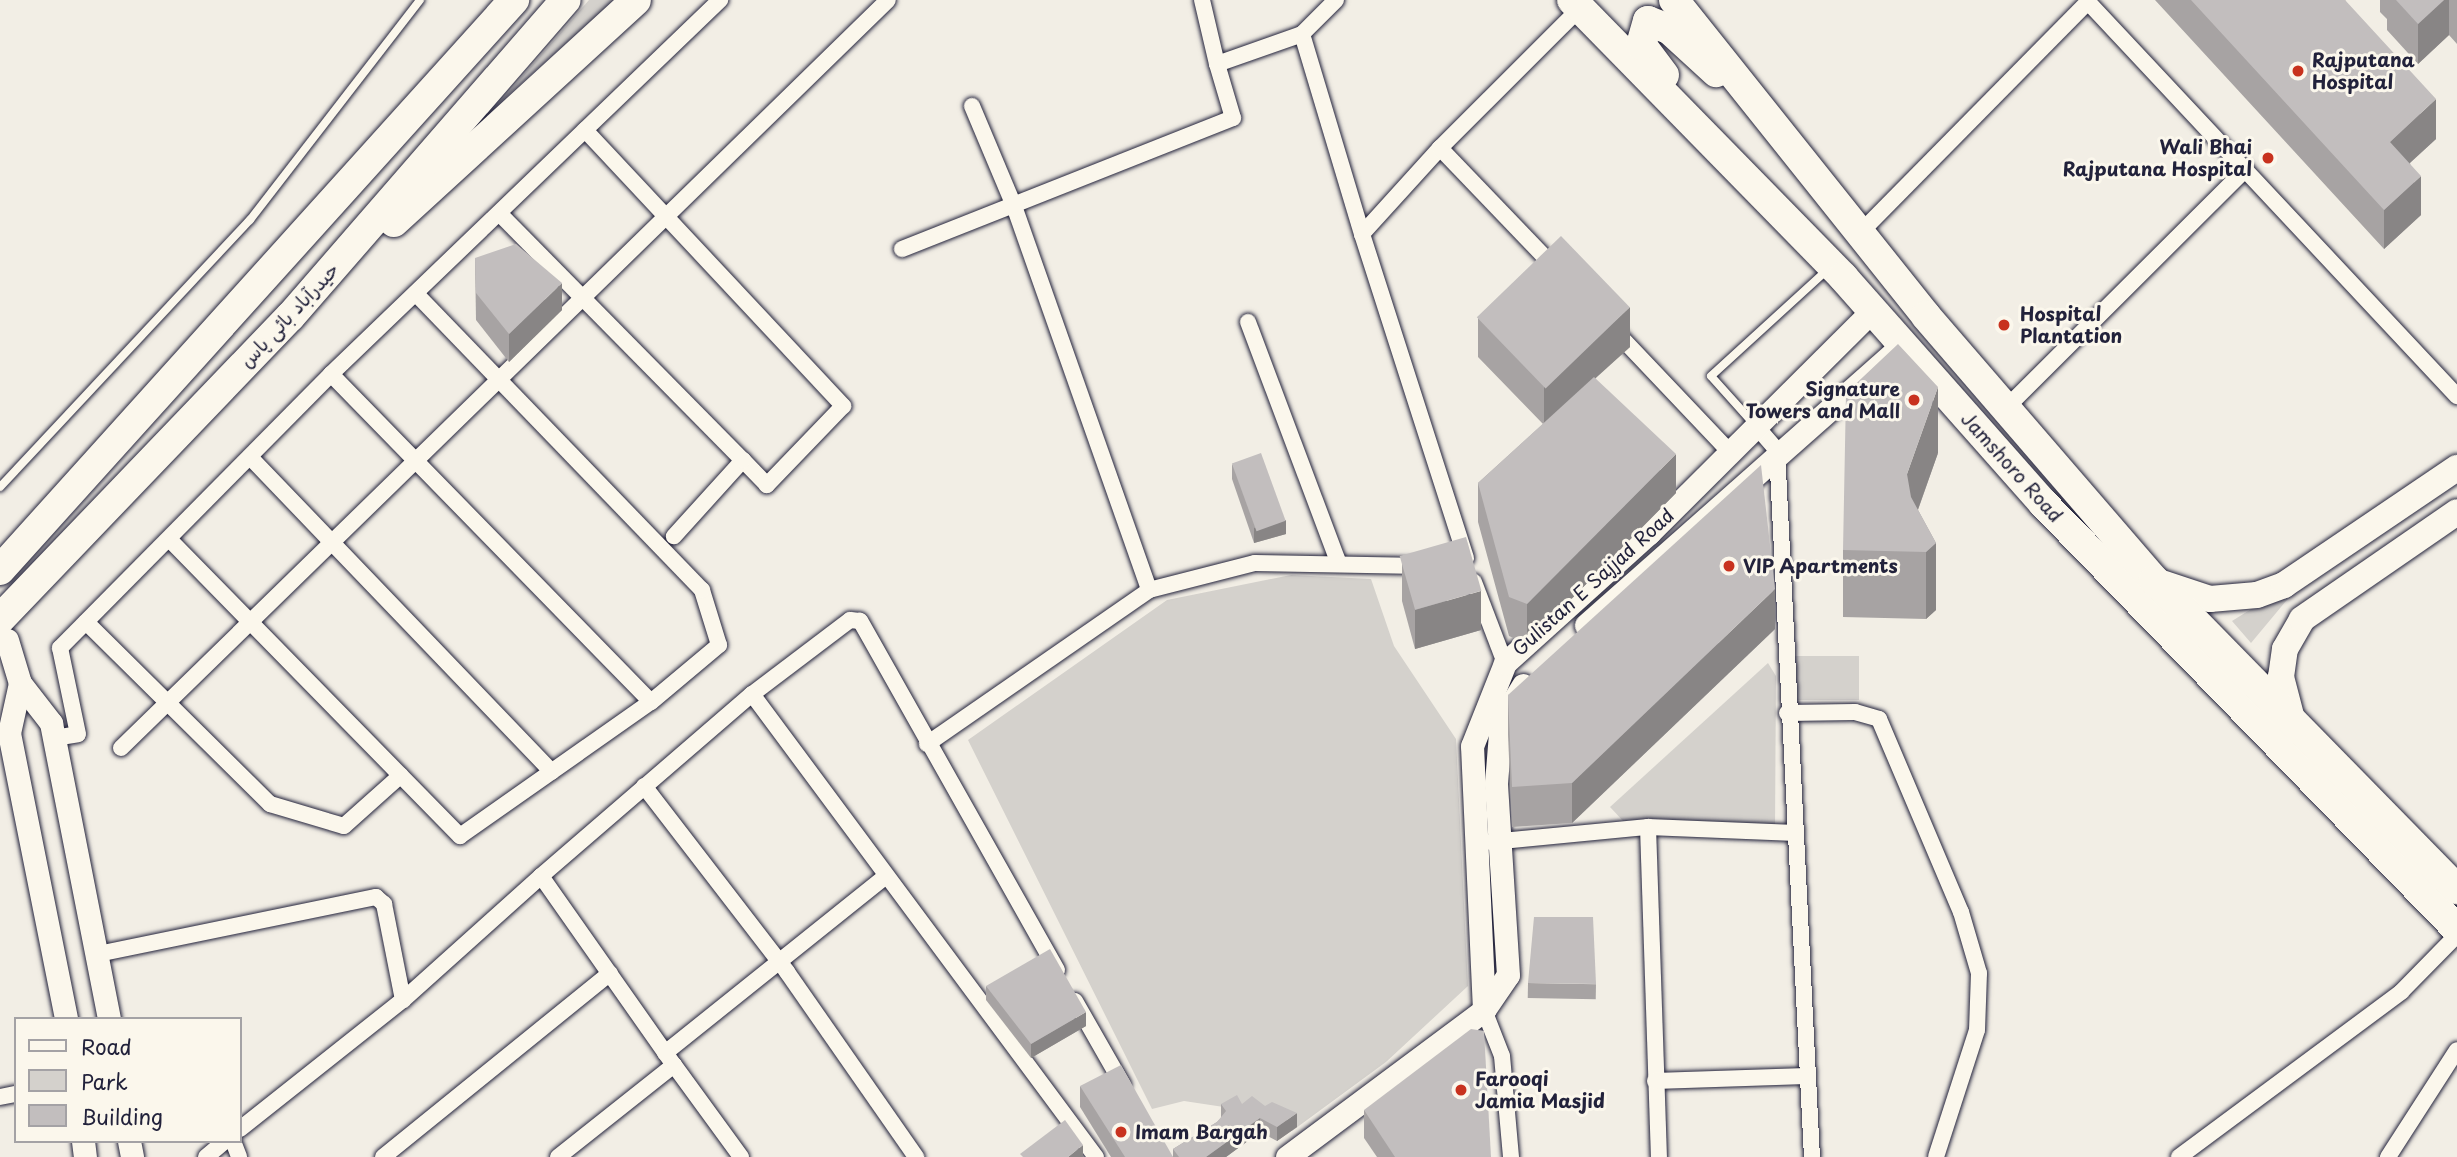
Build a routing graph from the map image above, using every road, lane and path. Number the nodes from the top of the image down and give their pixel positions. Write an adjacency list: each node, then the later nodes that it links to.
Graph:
1 (420, 0): 45 (lane)
2 (514, 0): 52 (highway)
3 (566, 0): 30 (highway, حیدرآباد بائی پاس)
4 (636, 0): 30 (highway)
5 (720, 0): 15 (street)
6 (887, 0): 21 (street)
7 (1202, 0): 12 (street)
8 (1336, 0): 11 (street)
9 (1674, 0): 13 (highway, Jamshoro Road)
10 (1576, 5): 16 (street); 18 (highway, Jamshoro Road)
11 (1302, 34): 12 (street); 23 (street)
12 (1217, 64): 19 (street)
13 (1746, 94): 18 (highway); 22 (highway, Jamshoro Road)
14 (972, 106): 19 (street)
15 (585, 130): 20 (street); 21 (street)
16 (1440, 148): 23 (street); 26 (street)
17 (2246, 169): 22 (street); 36 (street); 37 (street)
18 (1742, 174): 25 (highway, Jamshoro Road)
19 (1014, 206): 24 (street); 54 (street)
20 (500, 214): 27 (street); 28 (street)
21 (667, 215): 28 (street); 43 (street)
22 (1860, 233): 37 (highway, Jamshoro Road)
23 (1362, 234): 51 (street)
24 (902, 249)
25 (1831, 265): 29 (highway, Jamshoro Road); 38 (lane)
26 (1570, 284)
27 (418, 296): 34 (street); 35 (street)
28 (584, 296): 35 (street); 43 (street)
29 (1873, 310): 33 (highway, Jamshoro Road); 38 (street, Gulistan E Sajjad Road)
30 (290, 317): 57 (highway, حیدرآباد بائی پاس)
31 (1604, 320): 40 (street)
32 (1248, 322): 50 (street)
33 (1903, 344): 39 (street, Gulistan E Sajjad Road); 80 (highway, Jamshoro Road)
34 (331, 374): 41 (street); 42 (street)
35 (500, 378): 42 (street); 64 (street)
36 (2457, 396)
37 (2007, 407): 53 (highway, Jamshoro Road)
38 (1756, 426): 39 (street); 40 (street, Gulistan E Sajjad Road)
39 (1777, 450): 58 (street, Gulistan E Sajjad Road); 65 (street)
40 (1730, 452): 59 (street, Gulistan E Sajjad Road)
41 (250, 457): 48 (street); 49 (street)
42 (417, 459): 49 (street); 64 (street)
43 (743, 460): 47 (street)
44 (2457, 468): 53 (main road)
45 (0, 487)
46 (2457, 512): 66 (main road)
47 (674, 536)
48 (169, 539): 55 (street); 56 (street)
49 (333, 541): 55 (street); 70 (street)
50 (1338, 561): 51 (street); 54 (street)
51 (1469, 569): 59 (street)
52 (0, 570)
53 (2154, 580): 66 (highway, Jamshoro Road)
54 (1149, 590): 68 (street)
55 (251, 620): 63 (street); 71 (street)
56 (86, 622): 63 (street); 67 (street)
57 (3, 630): 61 (street)
58 (1564, 645)
59 (1505, 663): 76 (street, Gulistan E Sajjad Road)
60 (1535, 671): 75 (street, Gulistan E Sajjad Road)
61 (20, 683): 67 (street); 87 (street)
62 (752, 694): 68 (street); 72 (street); 78 (street)
63 (168, 702): 69 (street); 71 (street)
64 (651, 702): 70 (street)
65 (1787, 713): 74 (street); 106 (street)
66 (2296, 730): 79 (highway, Jamshoro Road)
67 (54, 738): 82 (street)
68 (927, 744): 93 (street)
69 (121, 748)
70 (552, 772): 71 (street)
71 (401, 775)
72 (644, 786): 77 (street); 83 (street)
73 (1648, 827): 74 (street); 75 (street); 92 (street)
74 (1796, 833): 91 (street)
75 (1500, 841): 76 (street); 86 (street, Gulistan E Sajjad Road)
76 (1473, 844): 86 (street, Gulistan E Sajjad Road)
77 (541, 876): 84 (street); 85 (street)
78 (885, 877): 83 (street); 101 (street)
79 (2457, 889)
80 (2457, 929)
81 (2457, 936): 107 (street)
82 (98, 954): 85 (street); 88 (street)
83 (779, 961): 90 (street); 100 (street)
84 (610, 973): 90 (street); 98 (street)
85 (403, 1000): 94 (street)
86 (1483, 1010): 102 (street, Gulistan E Sajjad Road); 103 (street)
87 (65, 1017)
88 (109, 1017)
89 (2457, 1049): 108 (street)
90 (670, 1059): 96 (street); 99 (street)
91 (1806, 1076): 92 (street); 105 (street)
92 (1655, 1081): 104 (street)
93 (1131, 1098)
94 (242, 1127)
95 (223, 1143): 97 (street)
96 (570, 1153)
97 (206, 1157)
98 (383, 1157)
99 (741, 1157)
100 (916, 1157)
101 (1096, 1157)
102 (1287, 1157)
103 (1511, 1157)
104 (1659, 1157)
105 (1812, 1157)
106 (1936, 1157)
107 (2179, 1157)
108 (2388, 1157)

